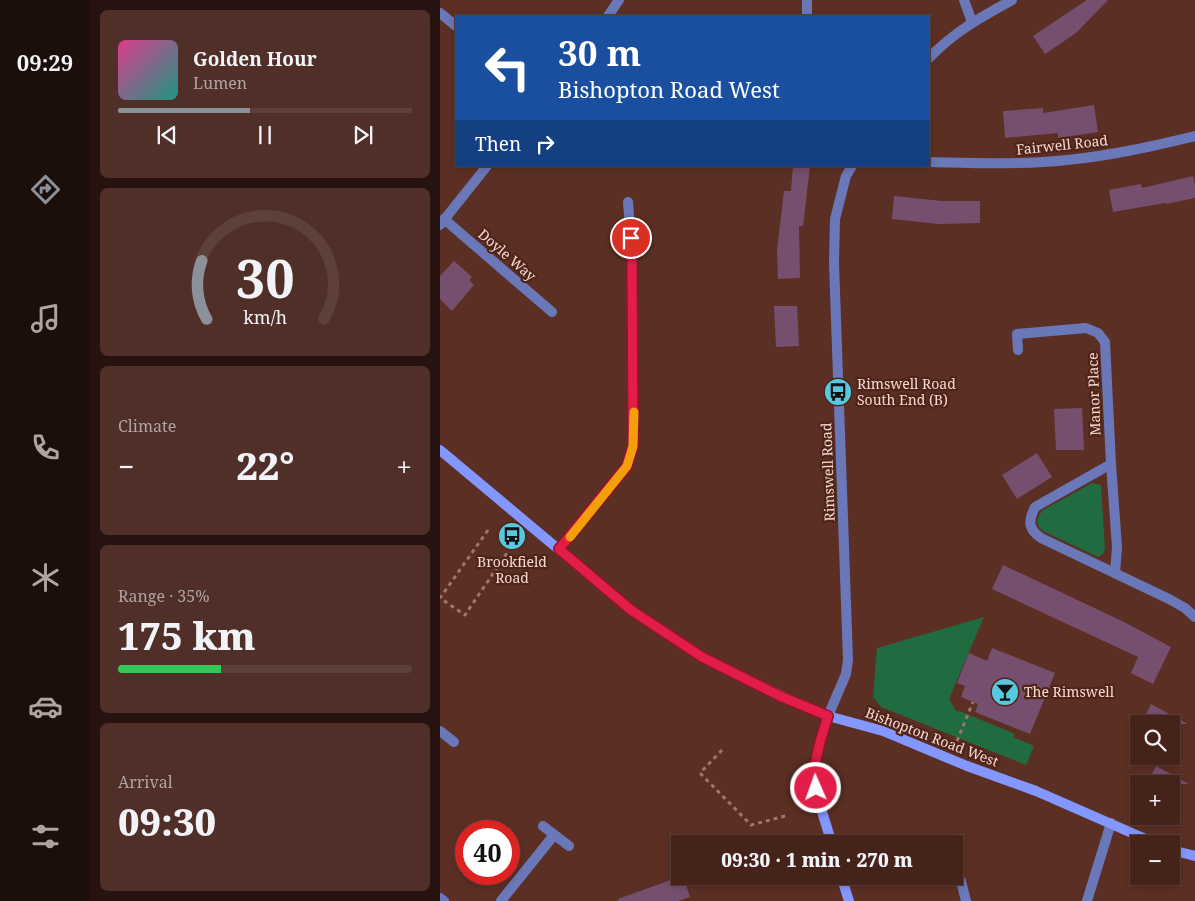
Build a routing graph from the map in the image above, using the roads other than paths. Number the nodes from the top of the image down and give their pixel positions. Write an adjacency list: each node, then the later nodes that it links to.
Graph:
1 (619, 0): 6 (street)
2 (807, 0): 7 (street)
3 (964, 0): 8 (street)
4 (1012, 0): 8 (street)
5 (440, 13): 9 (street)
6 (609, 15)
7 (807, 15)
8 (972, 22): 10 (street)
9 (455, 25)
10 (930, 57)
11 (1195, 136): 12 (street, Fairwell Road)
12 (930, 162)
13 (486, 167): 16 (street)
14 (851, 167): 26 (street, Rimswell Road)
15 (628, 202): 17 (street)
16 (443, 216): 19 (street, Doyle Way)
17 (630, 222): 18 (street); 23 (street)
18 (618, 223)
19 (552, 312)
20 (1018, 350): 22 (street, Manor Place)
21 (440, 450): 23 (street, Bishopton Road West)
22 (1111, 464): 24 (street, Manor Place); 24 (street)
23 (559, 549): 26 (street, Bishopton Road West)
24 (1115, 573): 25 (street)
25 (1195, 616)
26 (828, 716): 29 (street, Bishopton Road West); 32 (street)
27 (440, 731): 28 (street)
28 (454, 742)
29 (1111, 823): 33 (street, Bishopton Road West); 44 (street)
30 (543, 826): 31 (street)
31 (554, 835): 34 (street); 41 (street)
32 (829, 835)
33 (1137, 835)
34 (569, 846)
35 (1180, 852): 36 (street)
36 (1195, 856)
37 (844, 885): 42 (street)
38 (962, 885): 43 (street)
39 (440, 898): 40 (street)
40 (444, 901)
41 (501, 901)
42 (849, 901)
43 (966, 901)
44 (1087, 901)

